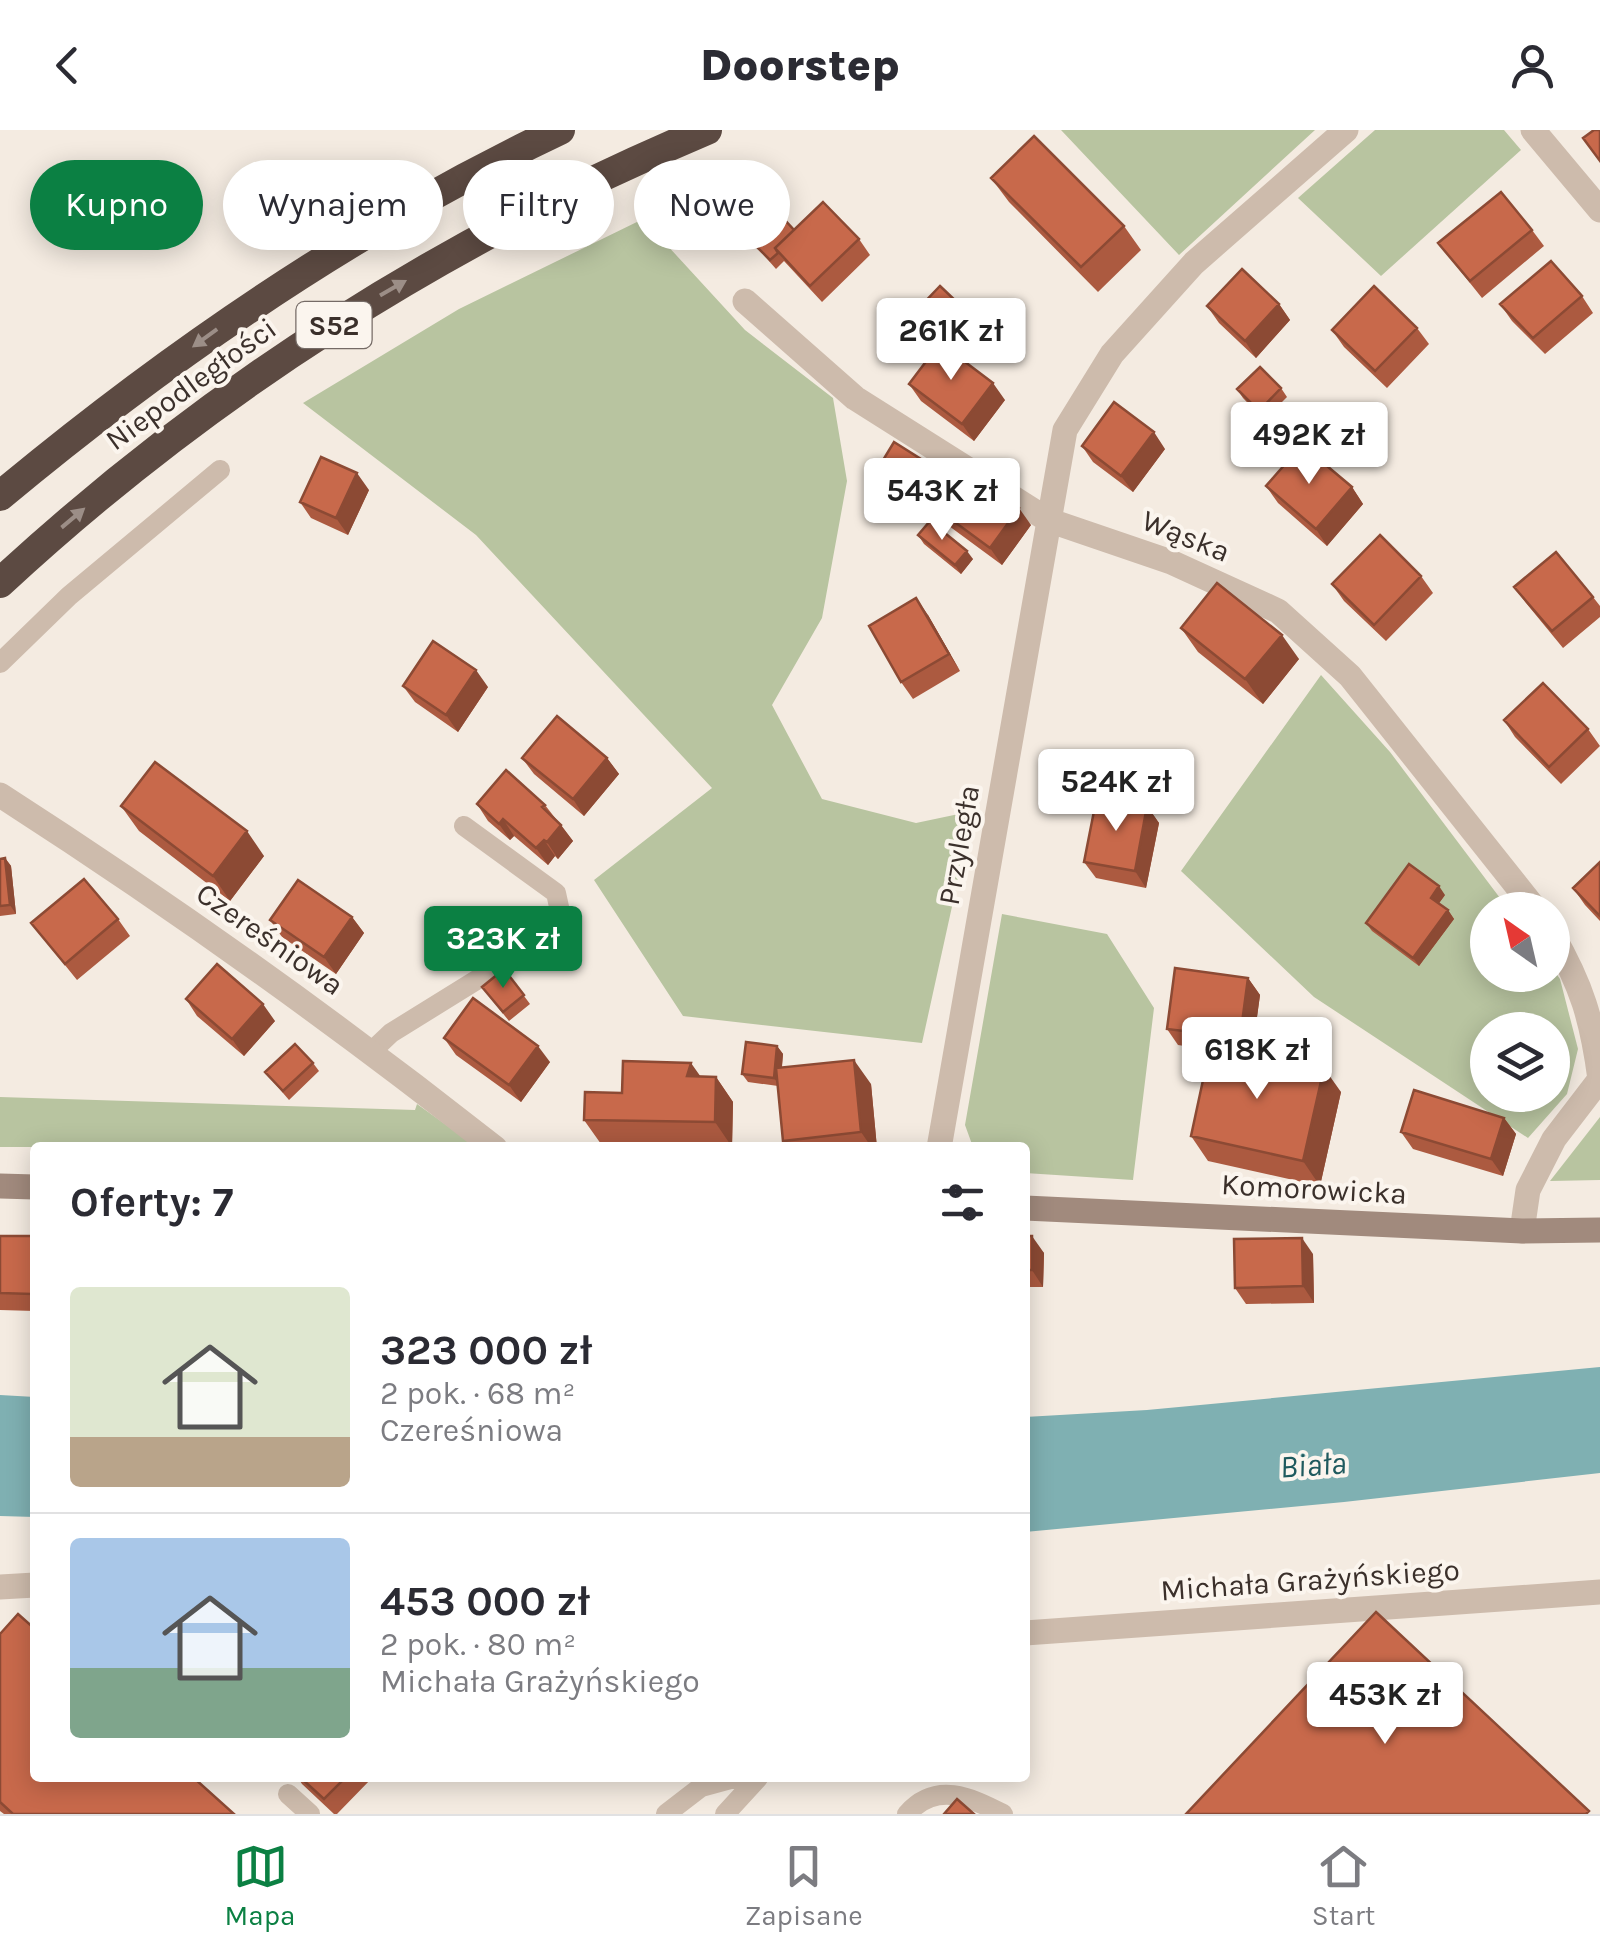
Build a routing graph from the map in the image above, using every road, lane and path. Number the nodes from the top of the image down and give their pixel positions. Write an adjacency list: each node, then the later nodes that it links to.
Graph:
1 (560, 130): 8 (highway, Niepodległości / S52, one-way to 8)
2 (707, 130): 10 (highway, Niepodległości / S52, one-way to 2)
3 (1346, 130): 9 (street, Przyległa)
4 (1532, 130): 5 (street)
5 (1600, 210)
6 (745, 302): 9 (street, Wąska)
7 (220, 470): 11 (lane)
8 (0, 496)
9 (1048, 520): 14 (street, Wąska); 19 (street, Przyległa)
10 (0, 582)
11 (0, 663)
12 (0, 795): 16 (street, Czereśniowa)
13 (464, 826): 16 (lane)
14 (1522, 892)
15 (1570, 966): 17 (street)
16 (372, 1051): 18 (street, Czereśniowa)
17 (1600, 1079): 24 (street)
18 (487, 1142)
19 (940, 1142)
20 (0, 1186): 21 (street)
21 (30, 1187)
22 (1030, 1208): 24 (street, Komorowicka)
23 (1600, 1230): 24 (street, Komorowicka)
24 (1522, 1231)
25 (30, 1586): 26 (street)
26 (0, 1587)
27 (1600, 1592): 28 (street, Michała Grażyńskiego)
28 (1030, 1633)
29 (720, 1782): 33 (lane)
30 (754, 1782): 34 (lane)
31 (288, 1794): 32 (lane)
32 (310, 1814)
33 (666, 1814)
34 (725, 1814)
35 (908, 1814): 36 (lane)
36 (1003, 1814)

